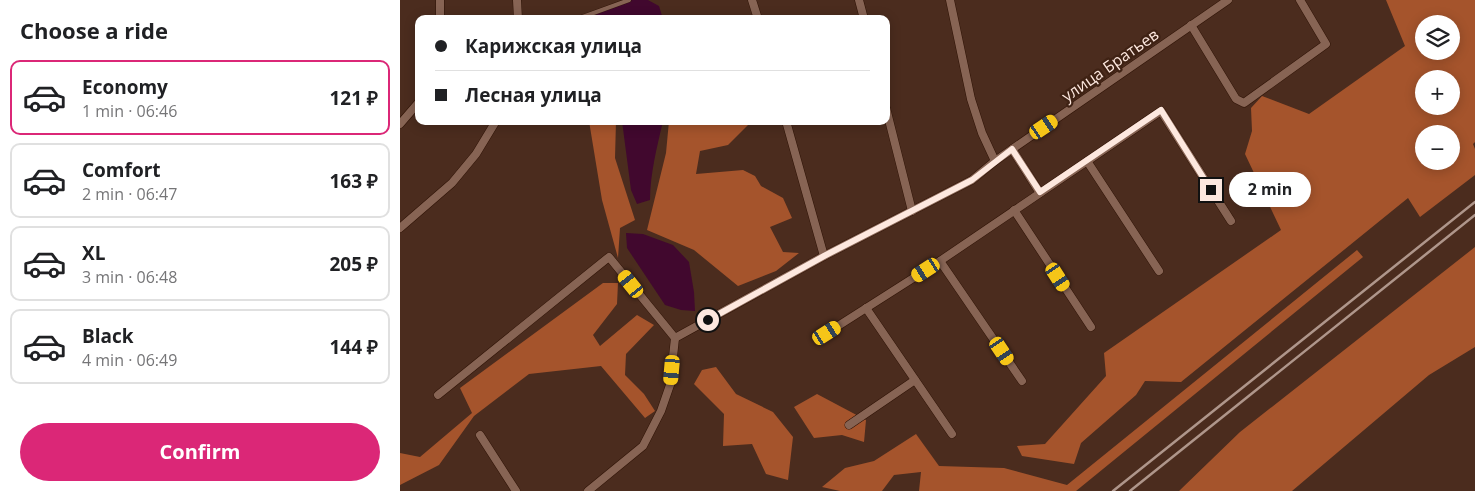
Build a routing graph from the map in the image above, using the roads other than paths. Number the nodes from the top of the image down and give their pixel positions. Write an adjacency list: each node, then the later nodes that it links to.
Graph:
1 (440, 0): 9 (street)
2 (517, 0): 10 (street)
3 (629, 0): 11 (lane)
4 (752, 0): 12 (street)
5 (859, 0): 13 (street)
6 (950, 0): 21 (street)
7 (1228, 0): 14 (street, улица Братьев)
8 (1300, 0): 14 (street)
9 (440, 15)
10 (518, 15)
11 (588, 15)
12 (757, 15)
13 (863, 15)
14 (1191, 26): 20 (street, улица Братьев)
15 (415, 107): 16 (street)
16 (400, 124)
17 (890, 124): 25 (street)
18 (494, 125): 27 (street)
19 (787, 125): 28 (street)
20 (1012, 149): 21 (street, улица Братьев); 23 (street)
21 (995, 161): 25 (street, улица Братьев)
22 (1087, 161): 23 (street); 26 (street); 30 (street)
23 (1040, 192): 24 (street)
24 (1014, 210): 29 (street); 32 (street)
25 (912, 211): 28 (street, улица Братьев)
26 (1231, 221)
27 (400, 228)
28 (824, 256): 34 (street, улица Братьев)
29 (940, 261): 31 (street); 36 (street)
30 (1159, 271)
31 (866, 308): 33 (street); 35 (street)
32 (1091, 327)
33 (827, 333)
34 (675, 338): 37 (street); 42 (street)
35 (915, 380): 38 (street); 39 (street)
36 (1022, 381)
37 (438, 395)
38 (849, 425)
39 (952, 434)
40 (480, 435): 41 (street)
41 (516, 491)
42 (588, 491)

